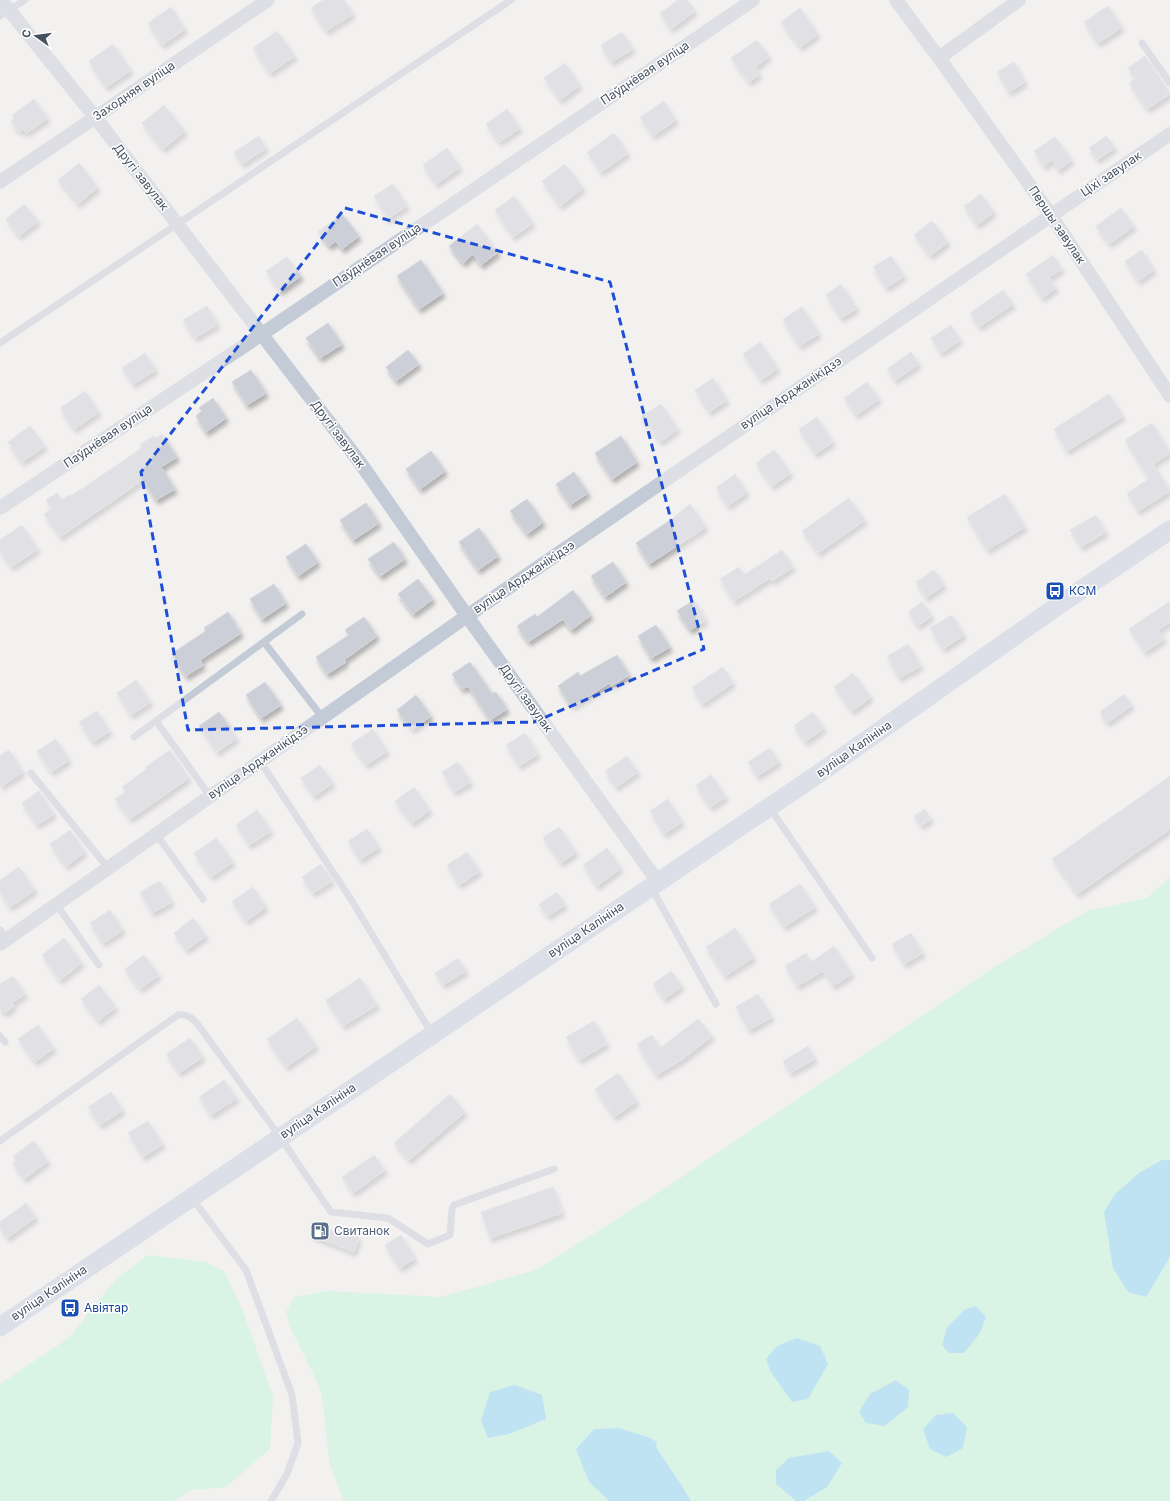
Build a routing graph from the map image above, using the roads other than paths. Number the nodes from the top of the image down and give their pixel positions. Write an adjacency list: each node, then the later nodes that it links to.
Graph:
1 (24, 0): 7 (lane)
2 (268, 0): 11 (street, Заходняя вуліца)
3 (511, 0): 15 (lane)
4 (753, 0): 16 (street, Паўднёвая вуліца)
5 (896, 0): 9 (street, Першы завулак)
6 (1019, 0): 9 (street)
7 (3, 9): 11 (street, Другі завулак)
8 (1142, 43): 10 (lane)
9 (939, 58): 14 (street, Першы завулак)
10 (1170, 83)
11 (95, 117): 13 (street, Заходняя вуліца); 15 (street, Другі завулак)
12 (1170, 134): 14 (street, Ціхі завулак)
13 (0, 182)
14 (1051, 215): 18 (street, Першы завулак); 22 (street, вуліца Арджанікідзэ)
15 (177, 223): 16 (street, Другі завулак); 17 (lane)
16 (262, 334): 19 (street, Паўднёвая вуліца); 22 (street, Другі завулак)
17 (0, 343)
18 (1170, 396)
19 (0, 508)
20 (1170, 530): 30 (street, вуліца Калініна)
21 (302, 614): 23 (lane)
22 (467, 616): 24 (street, вуліца Арджанікідзэ); 33 (street, Другі завулак)
23 (264, 642): 24 (lane); 25 (lane)
24 (322, 718): 27 (street, вуліца Арджанікідзэ)
25 (156, 721): 26 (lane); 29 (lane)
26 (134, 737)
27 (260, 761): 29 (street, вуліца Арджанікідзэ); 40 (lane)
28 (31, 773): 32 (lane)
29 (210, 796): 31 (street, вуліца Арджанікідзэ)
30 (769, 806): 33 (street, вуліца Калініна); 37 (lane)
31 (156, 834): 32 (street, вуліца Арджанікідзэ); 34 (lane)
32 (108, 868): 35 (street, вуліца Арджанікідзэ)
33 (654, 884): 39 (lane); 40 (street, вуліца Калініна)
34 (203, 899)
35 (56, 904): 36 (street, вуліца Арджанікідзэ); 38 (lane)
36 (2, 938)
37 (872, 958)
38 (99, 965)
39 (716, 1004)
40 (432, 1034): 41 (street, вуліца Калініна)
41 (280, 1137): 42 (lane); 43 (lane); 44 (street, вуліца Калініна)
42 (0, 1141)
43 (554, 1169)
44 (192, 1198): 45 (street, вуліца Калініна); 46 (lane)
45 (0, 1327)
46 (271, 1501)

